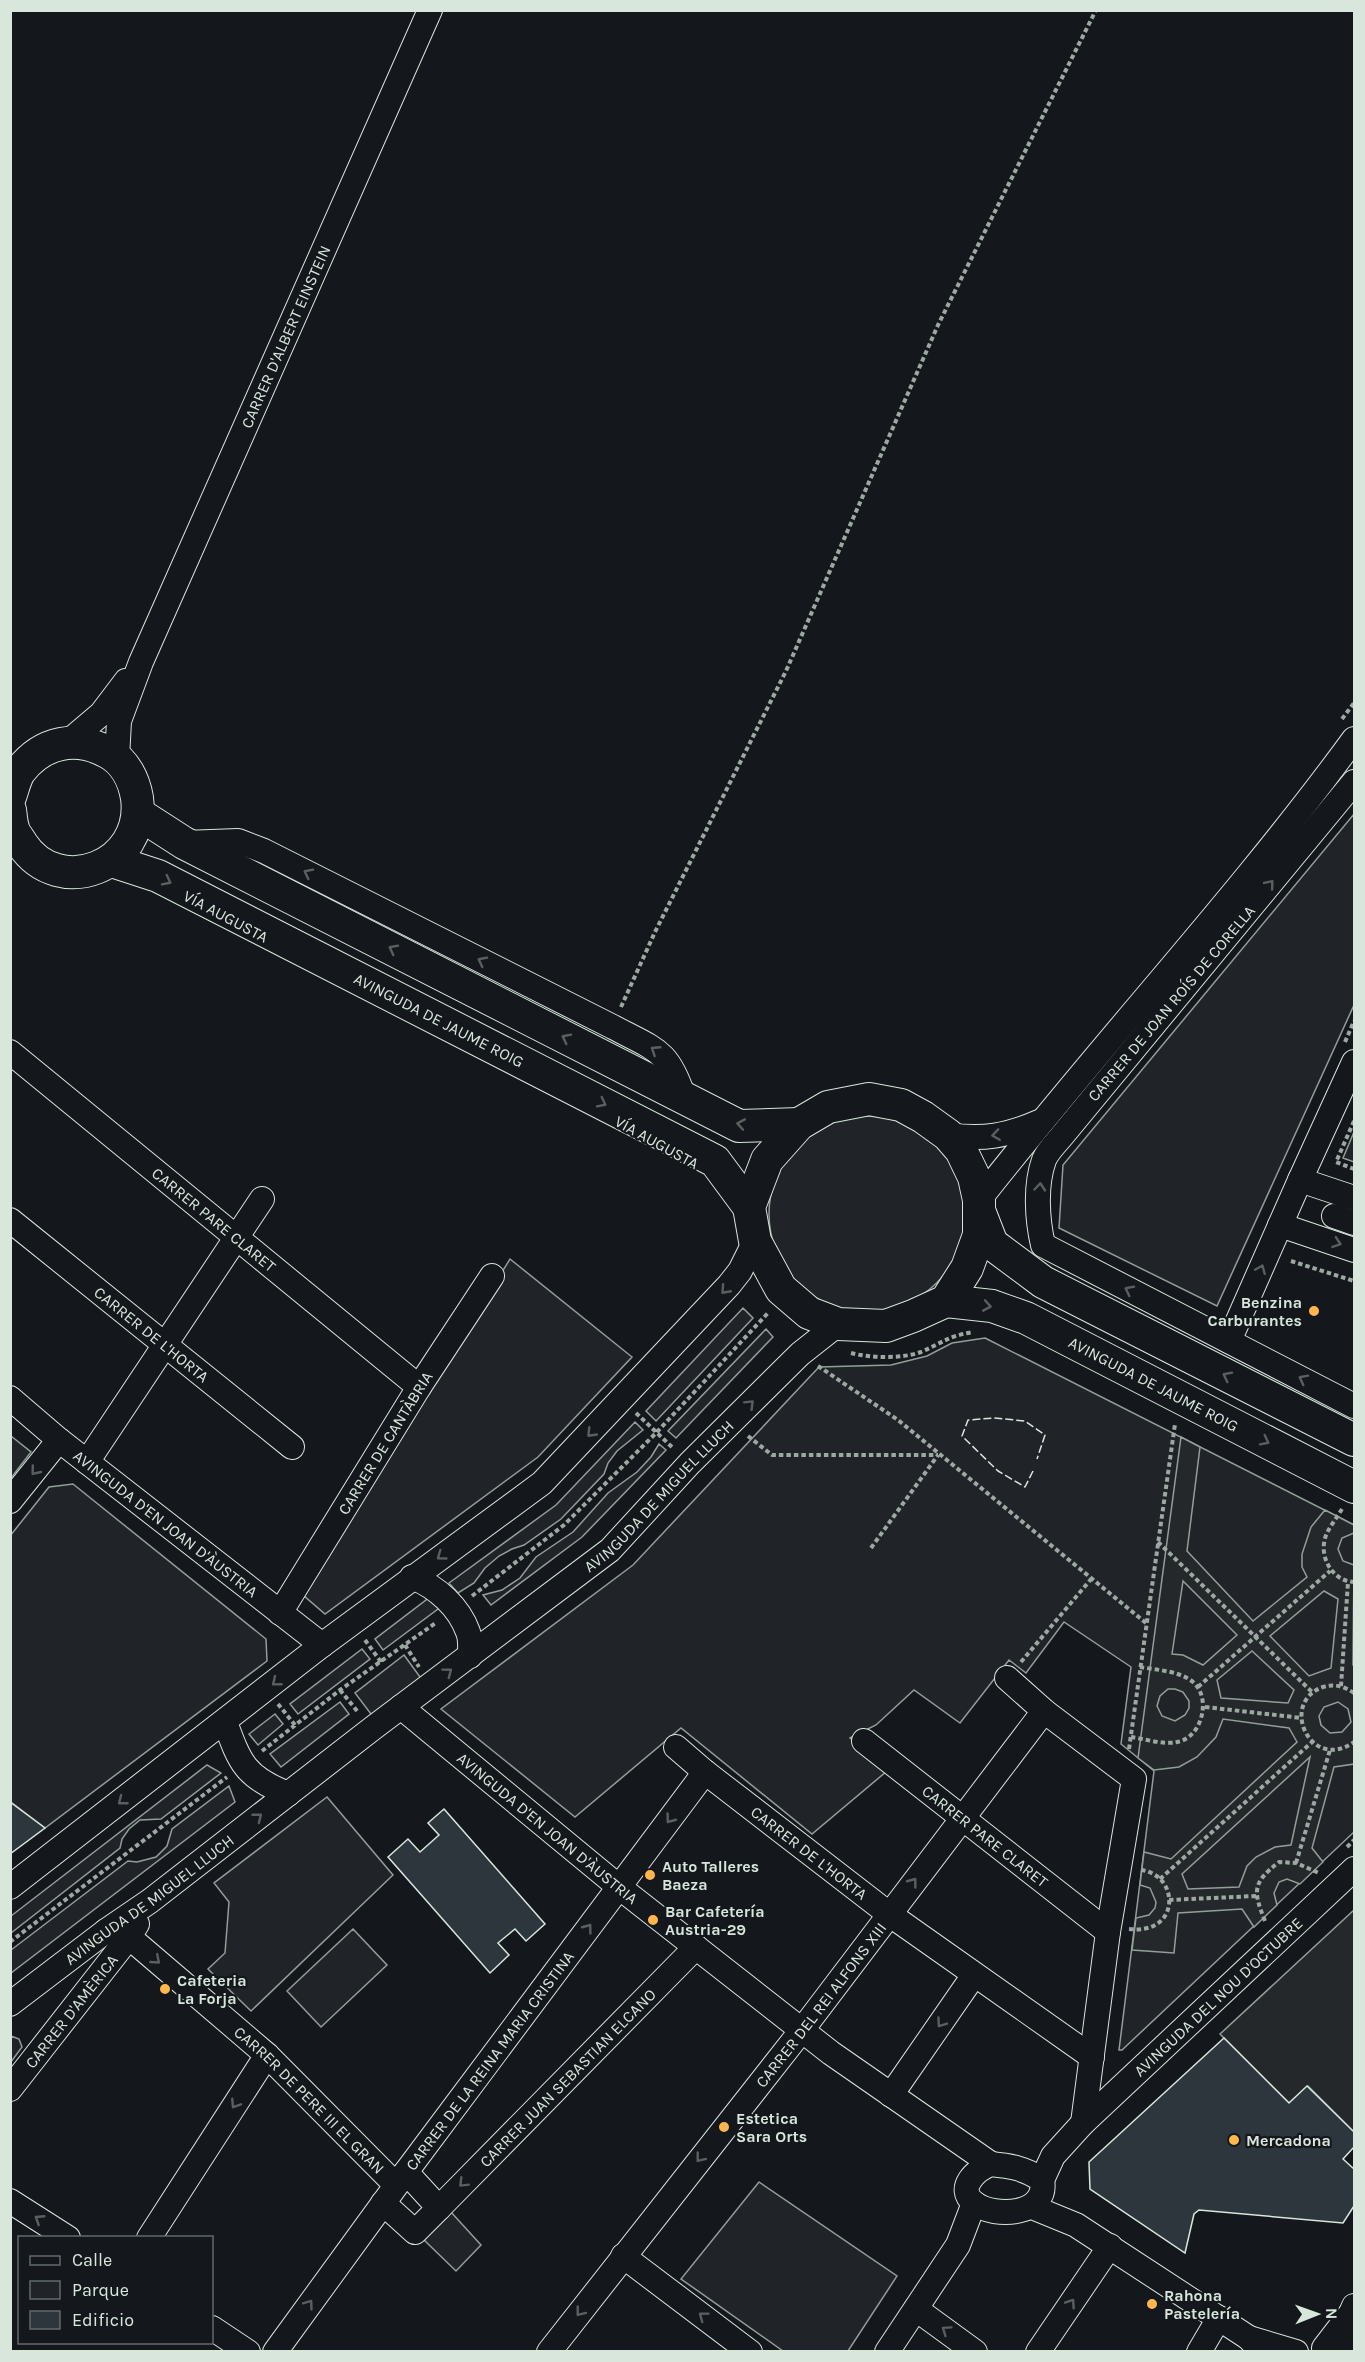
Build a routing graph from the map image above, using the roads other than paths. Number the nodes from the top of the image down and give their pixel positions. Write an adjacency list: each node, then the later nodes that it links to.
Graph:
1 (430, 10): 2 (street, CARRER D'ALBERT EINSTEIN)
2 (141, 662): 4 (street, CARRER D'ALBERT EINSTEIN); 5 (street, CARRER D'ALBERT EINSTEIN)
3 (1354, 739): 16 (street)
4 (68, 742): 5 (main road); 7 (main road)
5 (117, 758): 9 (main road)
6 (1354, 782): 32 (street, CARRER DE JOAN ROÍS DE CORELLA, one-way to 6)
7 (10, 797)
8 (10, 810): 11 (main road)
9 (139, 814): 10 (main road); 12 (main road)
10 (184, 843): 15 (main road, one-way to 10); 15 (street, one-way to 10)
11 (20, 856): 12 (main road)
12 (112, 861): 22 (main road, AVINGUDA DE JAUME ROIG, one-way to 22)
13 (10, 1052): 26 (street, CARRER PARE CLARET)
14 (1350, 1052): 19 (street)
15 (684, 1098): 17 (main road, one-way to 15)
16 (1041, 1121): 18 (street, one-way to 18); 23 (street)
17 (799, 1124): 18 (main road); 22 (main road)
18 (948, 1135): 23 (main road)
19 (1300, 1180): 20 (street); 25 (street)
20 (1354, 1198)
21 (262, 1199): 26 (street)
22 (749, 1206): 27 (main road)
23 (979, 1207): 30 (main road); 38 (main road, one-way to 23)
24 (10, 1220): 33 (street, CARRER DE L'HORTA)
25 (1280, 1225): 28 (street, one-way to 28); 32 (street, one-way to 25)
26 (236, 1238): 33 (street); 34 (street, CARRER PARE CLARET)
27 (755, 1241): 31 (main road); 43 (street, one-way to 43)
28 (1354, 1250)
29 (492, 1275): 34 (street, CARRER DE CANTÀBRIA)
30 (946, 1300): 31 (main road); 41 (main road, AVINGUDA DE JAUME ROIG, one-way to 41)
31 (818, 1340): 46 (street, AVINGUDA DE MIGUEL LLUCH, one-way to 31)
32 (1229, 1341): 36 (street, one-way to 32)
33 (165, 1346): 39 (street, CARRER DE L'HORTA); 40 (street)
34 (419, 1387): 44 (street, CARRER DE CANTÀBRIA)
35 (10, 1398): 37 (street, AVINGUDA D'EN JOAN D'ÀUSTRIA)
36 (1354, 1406)
37 (59, 1440): 40 (street, AVINGUDA D'EN JOAN D'ÀUSTRIA); 42 (street, one-way to 42)
38 (1354, 1440)
39 (292, 1447)
40 (87, 1462): 44 (street, AVINGUDA D'EN JOAN D'ÀUSTRIA)
41 (1344, 1498)
42 (10, 1501)
43 (412, 1577): 45 (street); 46 (street)
44 (280, 1612): 45 (street, AVINGUDA D'EN JOAN D'ÀUSTRIA)
45 (322, 1645): 50 (street, one-way to 50)
46 (470, 1656): 48 (street, AVINGUDA DE MIGUEL LLUCH, one-way to 46)
47 (1007, 1678): 49 (street)
48 (401, 1707): 54 (street, AVINGUDA DE MIGUEL LLUCH); 58 (street, AVINGUDA D'EN JOAN D'ÀUSTRIA)
49 (1044, 1712): 55 (street, CARRER DEL REI ALFONS XIII); 61 (street)
50 (225, 1722): 54 (street); 57 (street, one-way to 57)
51 (864, 1741): 55 (street, CARRER PARE CLARET)
52 (676, 1747): 53 (street, CARRER DE L'HORTA)
53 (705, 1772): 58 (street, CARRER DE LA REINA MARIA CRISTINA, one-way to 58); 60 (street, CARRER DE L'HORTA)
54 (288, 1794): 59 (street, AVINGUDA DE MIGUEL LLUCH, one-way to 54)
55 (963, 1818): 60 (street, CARRER DEL REI ALFONS XIII, one-way to 55); 61 (street, CARRER PARE CLARET)
56 (1354, 1869): 71 (street, AVINGUDA DEL NOU D'OCTUBRE)
57 (10, 1887)
58 (619, 1887): 63 (street, AVINGUDA D'EN JOAN D'ÀUSTRIA); 76 (street, CARRER DE LA REINA MARIA CRISTINA, one-way to 58)
59 (150, 1901): 62 (street, CARRER D'AMÈRICA)
60 (889, 1914): 64 (street, CARRER DE L'HORTA); 66 (street, CARRER DEL REI ALFONS XIII)
61 (1109, 1929): 68 (street)
62 (118, 1934): 65 (street, AVINGUDA DE MIGUEL LLUCH); 67 (street, CARRER DE PERE III EL GRAN, one-way to 67); 69 (street, CARRER D'AMÈRICA)
63 (696, 1947): 66 (street, AVINGUDA D'EN JOAN D'ÀUSTRIA); 79 (street, CARRER JUAN SEBASTIAN ELCANO, one-way to 79)
64 (974, 1975): 68 (street, CARRER DE L'HORTA); 70 (street, one-way to 70)
65 (10, 2004)
66 (802, 2030): 70 (street, AVINGUDA D'EN JOAN D'ÀUSTRIA); 85 (street, CARRER DEL REI ALFONS XIII, one-way to 85)
67 (267, 2055): 76 (street, CARRER DE PERE III EL GRAN); 82 (street, one-way to 82)
68 (1092, 2057): 71 (street)
69 (10, 2089)
70 (891, 2095): 72 (street, AVINGUDA D'EN JOAN D'ÀUSTRIA)
71 (1083, 2123): 75 (street, AVINGUDA DEL NOU D'OCTUBRE)
72 (956, 2140): 73 (street, AVINGUDA D'EN JOAN D'ÀUSTRIA); 74 (street)
73 (991, 2164): 74 (street); 75 (street)
74 (970, 2179): 78 (street)
75 (1035, 2186): 80 (street); 84 (street)
76 (395, 2187): 79 (street); 79 (street, CARRER JUAN SEBASTIAN ELCANO); 93 (street, CARRER DE LA REINA MARIA CRISTINA, one-way to 76)
77 (10, 2201): 81 (street, one-way to 77)
78 (974, 2203): 80 (street); 83 (street)
79 (439, 2208)
80 (1003, 2211): 83 (street)
81 (65, 2236)
82 (150, 2236)
83 (958, 2245): 86 (street)
84 (1110, 2246): 88 (street); 98 (street, one-way to 84)
85 (623, 2256): 94 (street, CARRER DEL REI ALFONS XIII, one-way to 94); 95 (street, one-way to 85)
86 (916, 2309): 96 (street); 97 (street, one-way to 86)
87 (1353, 2310): 91 (street); 101 (street)
88 (1219, 2318): 90 (street); 99 (street)
89 (213, 2329): 92 (street)
90 (1255, 2345): 100 (street)
91 (1322, 2350)
92 (248, 2352)
93 (275, 2352)
94 (549, 2352)
95 (750, 2352)
96 (887, 2352)
97 (975, 2352)
98 (1038, 2352)
99 (1199, 2352)
100 (1296, 2352)
101 (1348, 2352)

